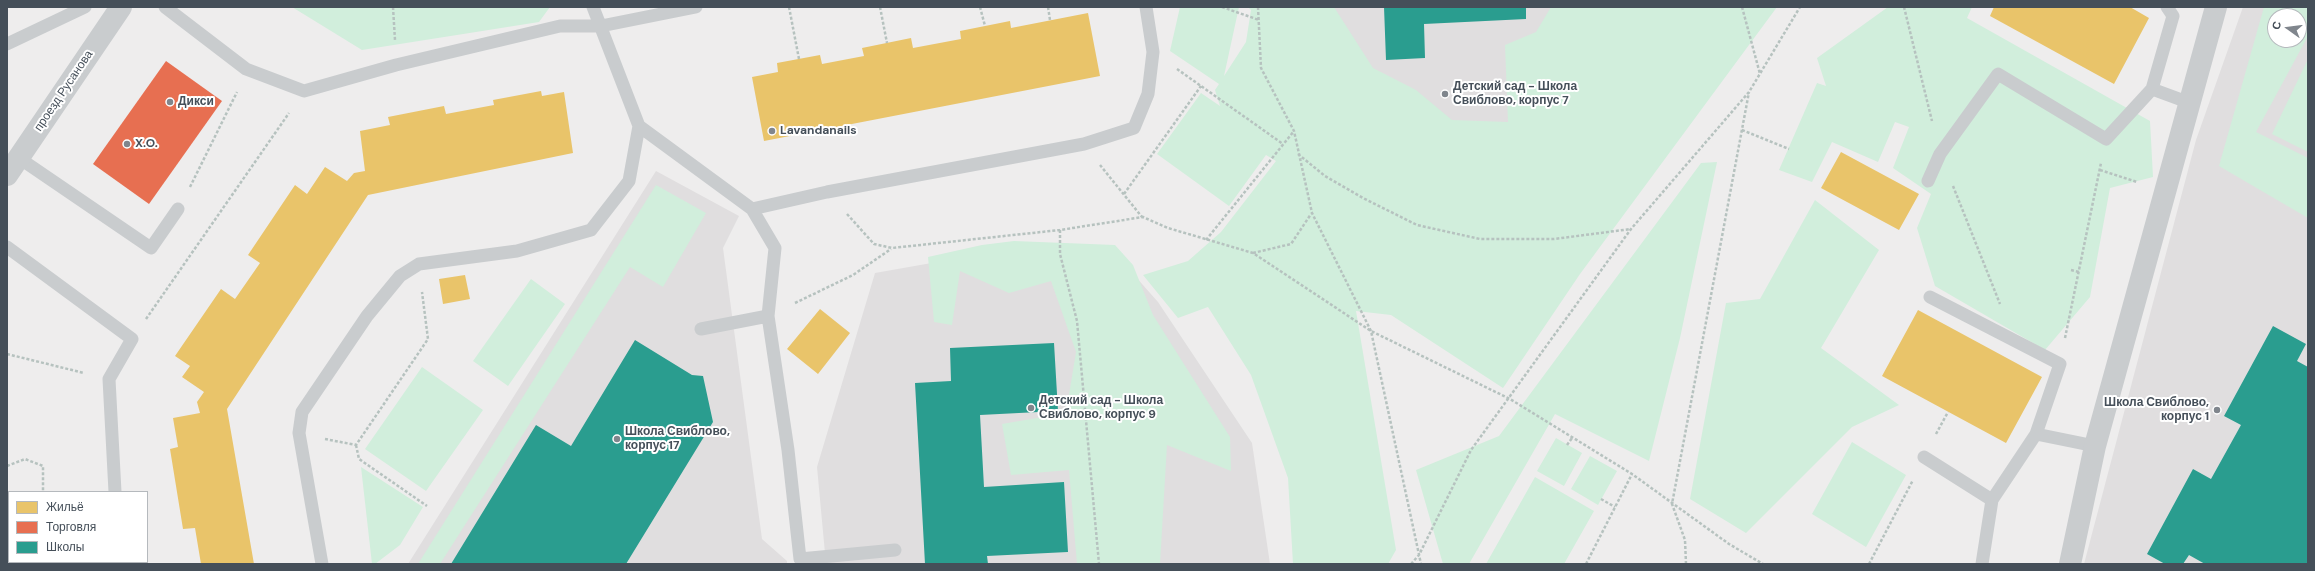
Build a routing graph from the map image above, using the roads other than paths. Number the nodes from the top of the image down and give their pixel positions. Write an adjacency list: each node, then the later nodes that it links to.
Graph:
1 (84, 7): 10 (lane)
2 (121, 7): 14 (street, проезд Русанова)
3 (165, 7): 9 (lane)
4 (593, 7): 9 (lane)
5 (696, 7): 9 (lane)
6 (1146, 7): 18 (lane)
7 (2167, 7): 11 (lane)
8 (2216, 7): 12 (street)
9 (601, 26): 13 (lane)
10 (7, 44)
11 (2152, 89): 12 (lane); 16 (lane)
12 (2190, 103): 24 (street)
13 (639, 126): 18 (lane); 29 (lane)
14 (19, 158): 15 (street, проезд Русанова); 17 (lane)
15 (7, 176)
16 (1928, 180)
17 (178, 209)
18 (752, 209): 21 (lane)
19 (7, 247): 26 (lane)
20 (1930, 297): 23 (lane)
21 (768, 316): 22 (lane); 28 (lane)
22 (701, 329)
23 (2036, 434): 24 (lane); 27 (lane)
24 (2096, 446): 31 (street)
25 (1924, 457): 27 (lane)
26 (115, 491)
27 (1992, 500): 30 (lane)
28 (896, 550)
29 (322, 564)
30 (1982, 564)
31 (2070, 564)

